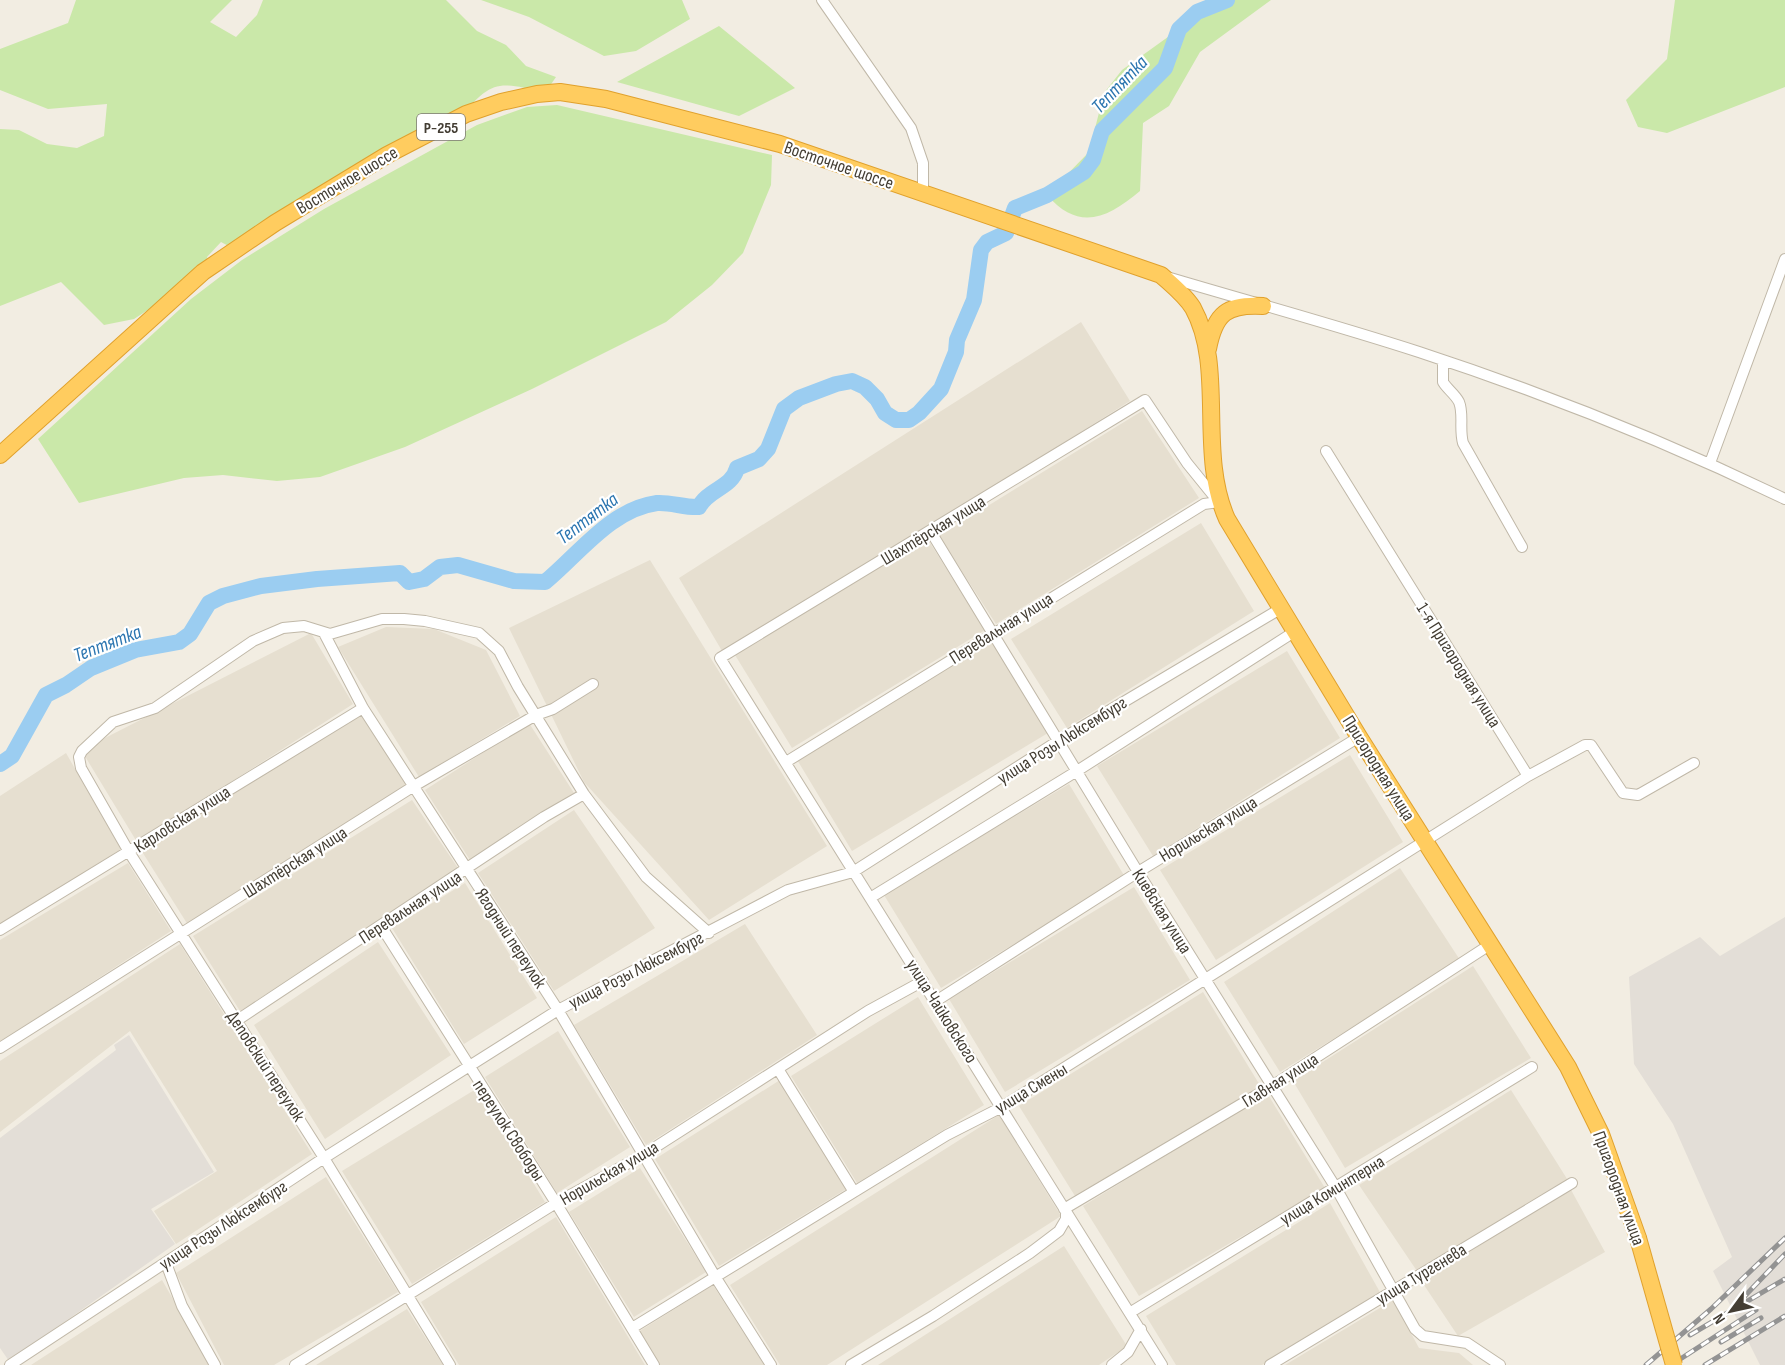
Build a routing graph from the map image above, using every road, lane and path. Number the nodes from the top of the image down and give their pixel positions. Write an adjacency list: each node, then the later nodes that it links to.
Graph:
1 (822, 0): 2 (street)
2 (923, 193): 3 (highway, Восточное шоссе / Р-255); 10 (highway, Восточное шоссе / Р-255)
3 (1050, 236): 5 (highway, Пригородная улица)
4 (1785, 259): 11 (street)
5 (1161, 275): 6 (street); 7 (highway, Пригородная улица)
6 (1263, 306): 7 (highway); 8 (street)
7 (1207, 356): 13 (highway, Пригородная улица)
8 (1443, 361): 11 (street); 15 (street)
9 (1326, 451): 29 (street, 1-я Пригородная улица)
10 (0, 455)
11 (1710, 463): 12 (street)
12 (1785, 499)
13 (1219, 502): 14 (street, Шахтёрская улица); 16 (highway, Пригородная улица); 18 (street, Перевальная улица)
14 (931, 532): 18 (street, Киевская улица); 20 (street, Шахтёрская улица)
15 (1522, 547)
16 (1280, 609): 17 (highway, Пригородная улица); 25 (street, улица Розы Люксембург)
17 (1294, 632): 24 (highway, Пригородная улица); 28 (street)
18 (992, 633): 25 (street, Киевская улица); 26 (street, Перевальная улица)
19 (325, 635): 22 (street, Ягодный переулок); 23 (street); 33 (street, Деповский переулок)
20 (720, 658): 26 (street, улица Чайковского)
21 (593, 684): 23 (street, Шахтёрская улица)
22 (363, 708): 30 (street, Ягодный переулок); 33 (street, Карловская улица)
23 (536, 715): 30 (street, Шахтёрская улица); 31 (street)
24 (1359, 737): 32 (highway, Пригородная улица); 36 (street, Норильская улица)
25 (1058, 741): 28 (street, Киевская улица); 35 (street, улица Розы Люксембург)
26 (786, 762): 35 (street, улица Чайковского)
27 (1694, 763): 29 (street)
28 (1077, 771): 36 (street, Киевская улица); 37 (street)
29 (1528, 776): 32 (street)
30 (414, 786): 34 (street, Ягодный переулок); 40 (street, Шахтёрская улица)
31 (584, 794): 34 (street, Перевальная улица); 41 (street)
32 (1426, 842): 42 (highway, Пригородная улица); 44 (street, улица Смены)
33 (129, 852): 39 (street, Карловская улица); 40 (street, Деповский переулок)
34 (466, 870): 38 (street, Перевальная улица); 46 (street, Ягодный переулок)
35 (853, 872): 37 (street, улица Чайковского); 41 (street, улица Розы Люксембург)
36 (1138, 872): 44 (street, Киевская улица); 45 (street, Норильская улица)
37 (870, 898): 43 (street, улица Чайковского)
38 (381, 926): 47 (street, Перевальная улица); 49 (street, переулок Свободы)
39 (0, 930)
40 (182, 933): 47 (street, Деповский переулок); 48 (street, Шахтёрская улица)
41 (709, 933): 46 (street, улица Розы Люксембург)
42 (1491, 944): 52 (street, Главная улица); 79 (highway, Пригородная улица, bridge)
43 (923, 981): 45 (street, улица Чайковского); 51 (street, Норильская улица)
44 (1206, 981): 52 (street, Киевская улица); 53 (street, улица Смены)
45 (936, 1001): 53 (street, улица Чайковского)
46 (558, 1010): 49 (street, улица Розы Люксембург); 54 (street, Ягодный переулок)
47 (236, 1021): 55 (street, Деповский переулок)
48 (0, 1048)
49 (467, 1066): 55 (street, улица Розы Люксембург); 59 (street, переулок Свободы)
50 (1532, 1067): 57 (street, улица Коминтерна)
51 (778, 1069): 54 (street, Норильская улица); 58 (street)
52 (1272, 1086): 57 (street, Киевская улица); 60 (street, Главная улица)
53 (1002, 1107): 58 (street, улица Смены); 60 (street, улица Чайковского)
54 (643, 1155): 59 (street, Норильская улица); 62 (street, Ягодный переулок)
55 (324, 1158): 61 (street, улица Розы Люксембург); 64 (street, Деповский переулок)
56 (1572, 1183): 63 (street, улица Тургенева)
57 (1336, 1188): 63 (street, Киевская улица); 65 (street, улица Коминтерна)
58 (854, 1192): 62 (street, улица Смены)
59 (556, 1203): 64 (street, Норильская улица); 66 (street, переулок Свободы)
60 (1065, 1211): 65 (street, улица Чайковского); 74 (street, Главная улица)
61 (166, 1263): 68 (street, улица Розы Люксембург); 69 (street)
62 (716, 1278): 66 (street, улица Смены); 73 (street, Ягодный переулок)
63 (1395, 1290): 77 (street, улица Тургенева); 78 (street, Киевская улица)
64 (408, 1297): 70 (street, Норильская улица); 71 (street, Деповский переулок)
65 (1131, 1312): 67 (street, улица Чайковского)
66 (632, 1328): 72 (street, переулок Свободы)
67 (1141, 1329): 75 (street); 76 (street, улица Чайковского)
68 (10, 1365)
69 (215, 1365)
70 (295, 1365)
71 (450, 1365)
72 (654, 1365)
73 (771, 1365)
74 (851, 1365)
75 (1112, 1365)
76 (1162, 1365)
77 (1270, 1365)
78 (1500, 1365)
79 (1674, 1365)

